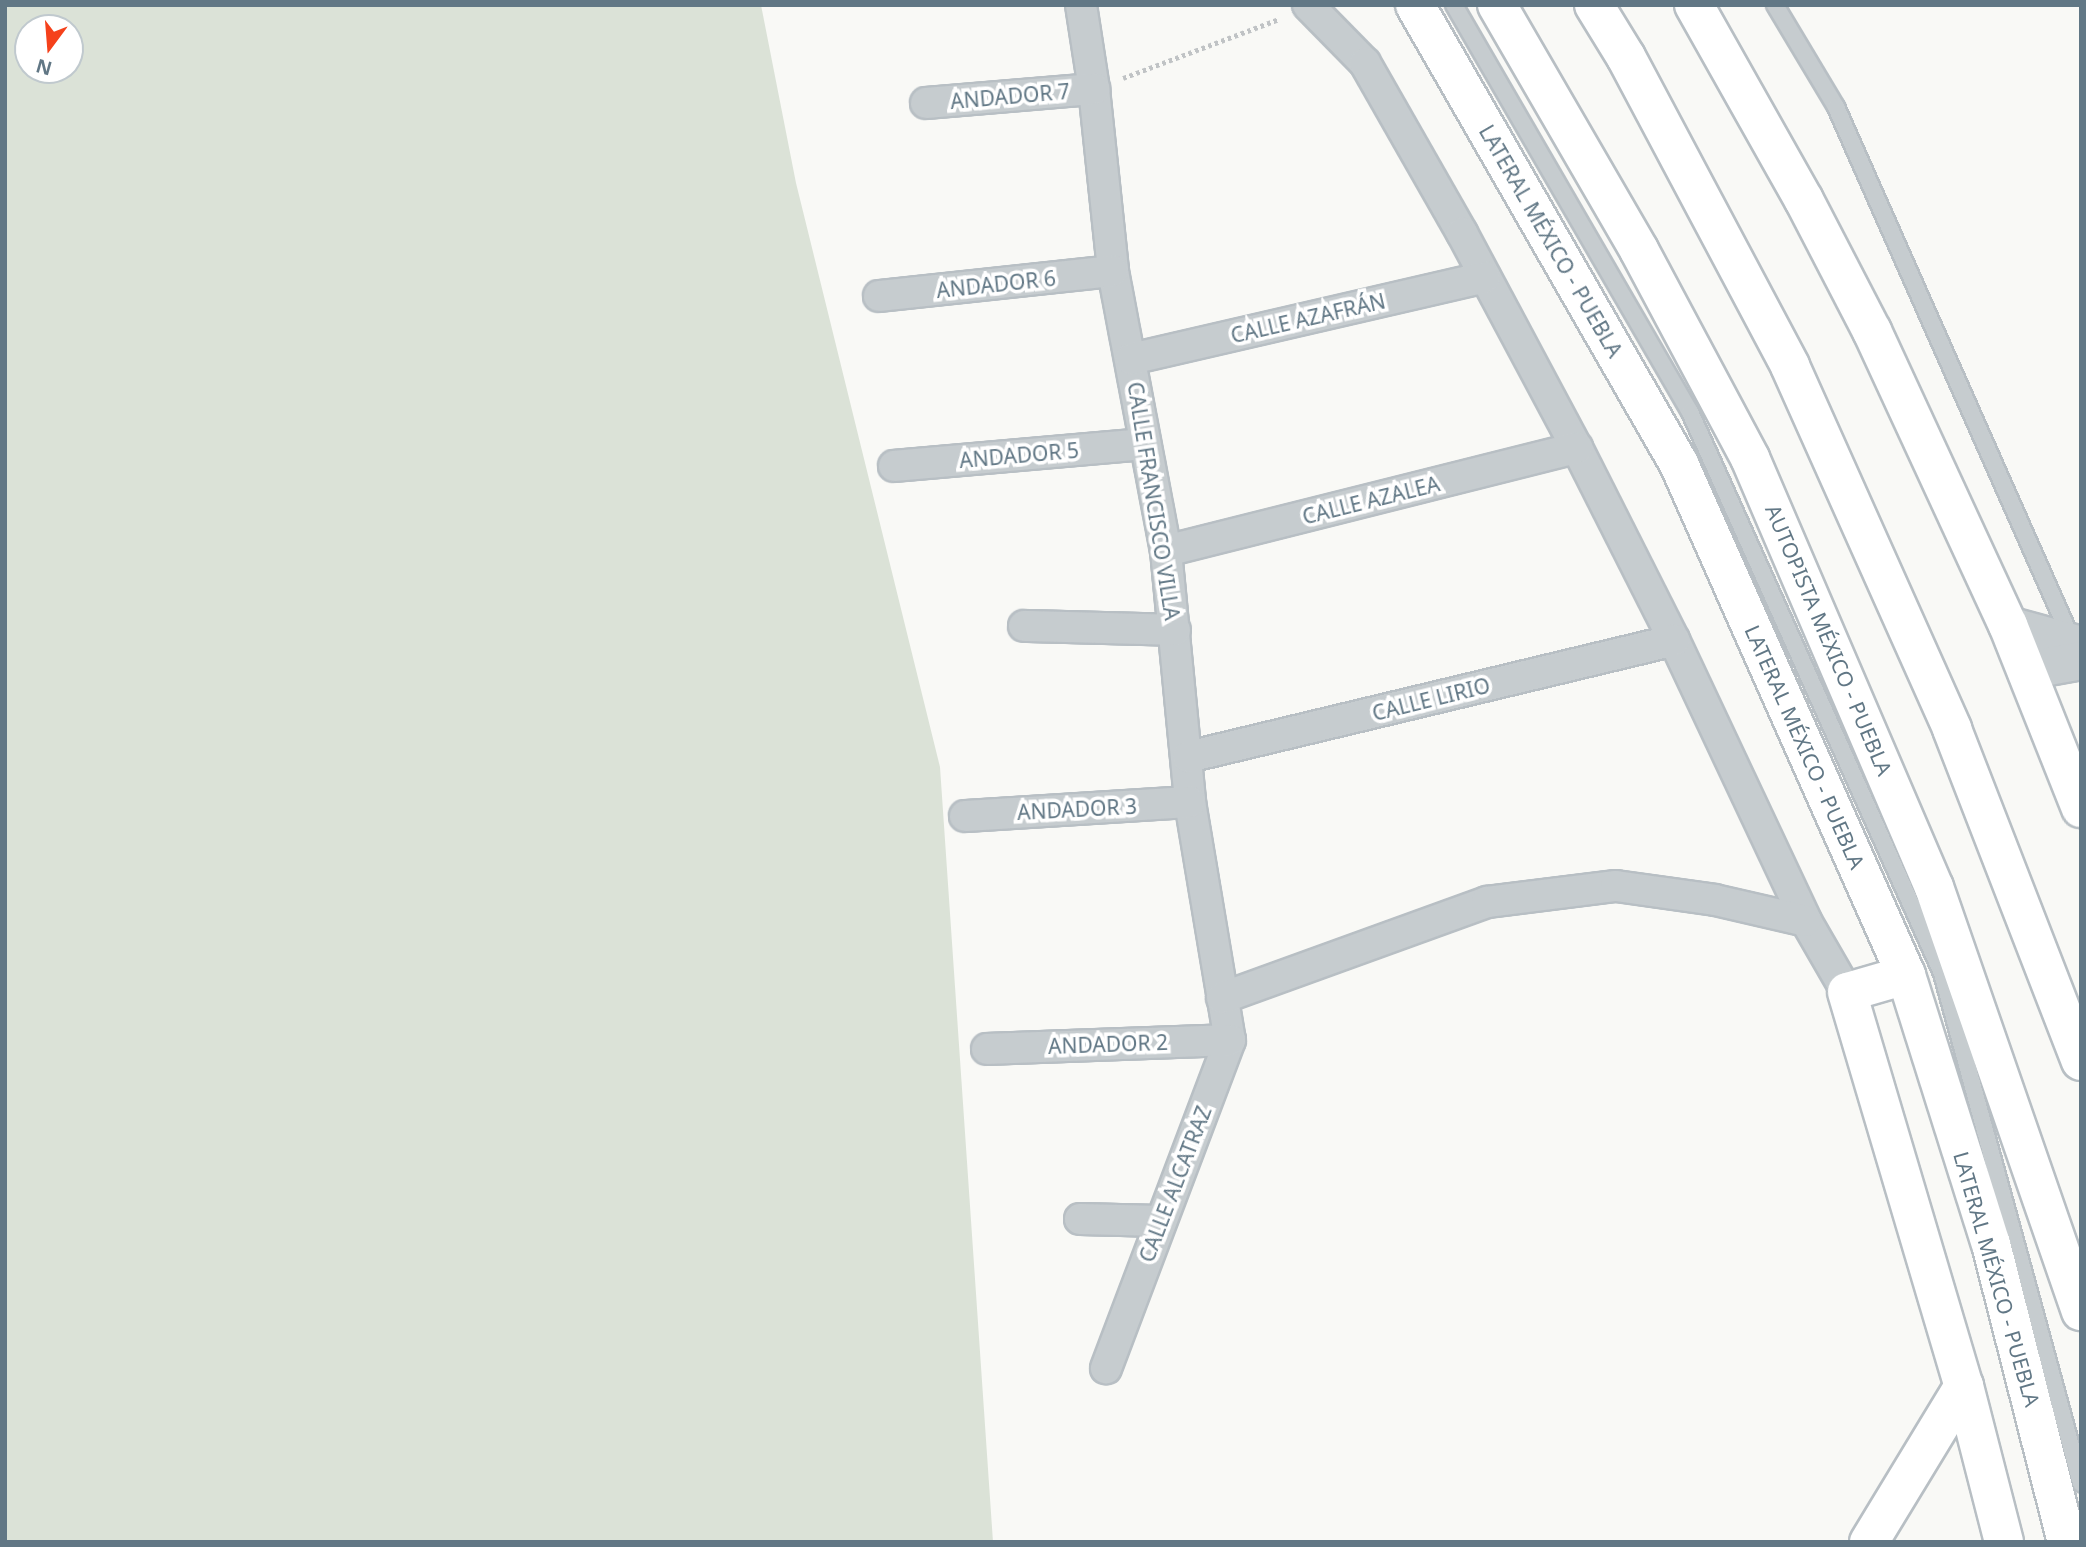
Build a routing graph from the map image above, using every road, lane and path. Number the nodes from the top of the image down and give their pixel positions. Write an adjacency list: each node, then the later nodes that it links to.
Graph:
1 (1081, 5): 9 (street, CALLE FRANCISCO VILLA)
2 (1417, 5): 14 (lane); 32 (main road, LATERAL MÉXICO - PUEBLA)
3 (1454, 5): 43 (lane)
4 (1497, 5): 40 (main road, AUTOPISTA MÉXICO - PUEBLA)
5 (1594, 5): 37 (main road)
6 (1694, 5): 21 (main road)
7 (1775, 5): 25 (lane)
8 (1308, 6): 9 (path); 12 (street)
9 (1094, 89): 10 (street, ANDADOR 7); 11 (street, CALLE FRANCISCO VILLA)
10 (926, 103)
11 (1113, 271): 13 (street, ANDADOR 6); 15 (street, CALLE FRANCISCO VILLA)
12 (1485, 277): 15 (street, CALLE AZAFRÁN); 18 (street)
13 (879, 296)
14 (1635, 354)
15 (1131, 359): 17 (street, CALLE FRANCISCO VILLA)
16 (1682, 437): 47 (lane)
17 (1143, 444): 19 (street, ANDADOR 5); 20 (street, CALLE FRANCISCO VILLA)
18 (1577, 448): 20 (street, CALLE AZALEA); 24 (street)
19 (894, 466)
20 (1166, 551): 23 (street, CALLE FRANCISCO VILLA)
21 (2008, 625): 25 (street); 26 (main road)
22 (1024, 626): 23 (street)
23 (1175, 630): 27 (street, CALLE FRANCISCO VILLA)
24 (1674, 640): 27 (street, CALLE LIRIO); 31 (street)
25 (2078, 652): 26 (street)
26 (2026, 670): 29 (main road)
27 (1188, 757): 28 (street, CALLE FRANCISCO VILLA)
28 (1190, 802): 30 (street, ANDADOR 3); 34 (street, CALLE FRANCISCO VILLA)
29 (2081, 808)
30 (965, 816)
31 (1806, 921): 33 (street); 34 (street)
32 (1906, 975): 33 (main road); 46 (main road, LATERAL MÉXICO - PUEBLA)
33 (1847, 992): 42 (main road)
34 (1222, 998): 35 (street)
35 (1230, 1040): 36 (street, ANDADOR 2); 39 (street, CALLE ALCATRAZ)
36 (987, 1049)
37 (2081, 1062)
38 (1080, 1219): 39 (street)
39 (1161, 1221): 41 (street, CALLE ALCATRAZ)
40 (2081, 1311)
41 (1106, 1368)
42 (1964, 1386): 44 (main road); 45 (main road)
43 (2081, 1483)
44 (1869, 1542)
45 (2004, 1542)
46 (2067, 1542)
47 (2077, 1542)

